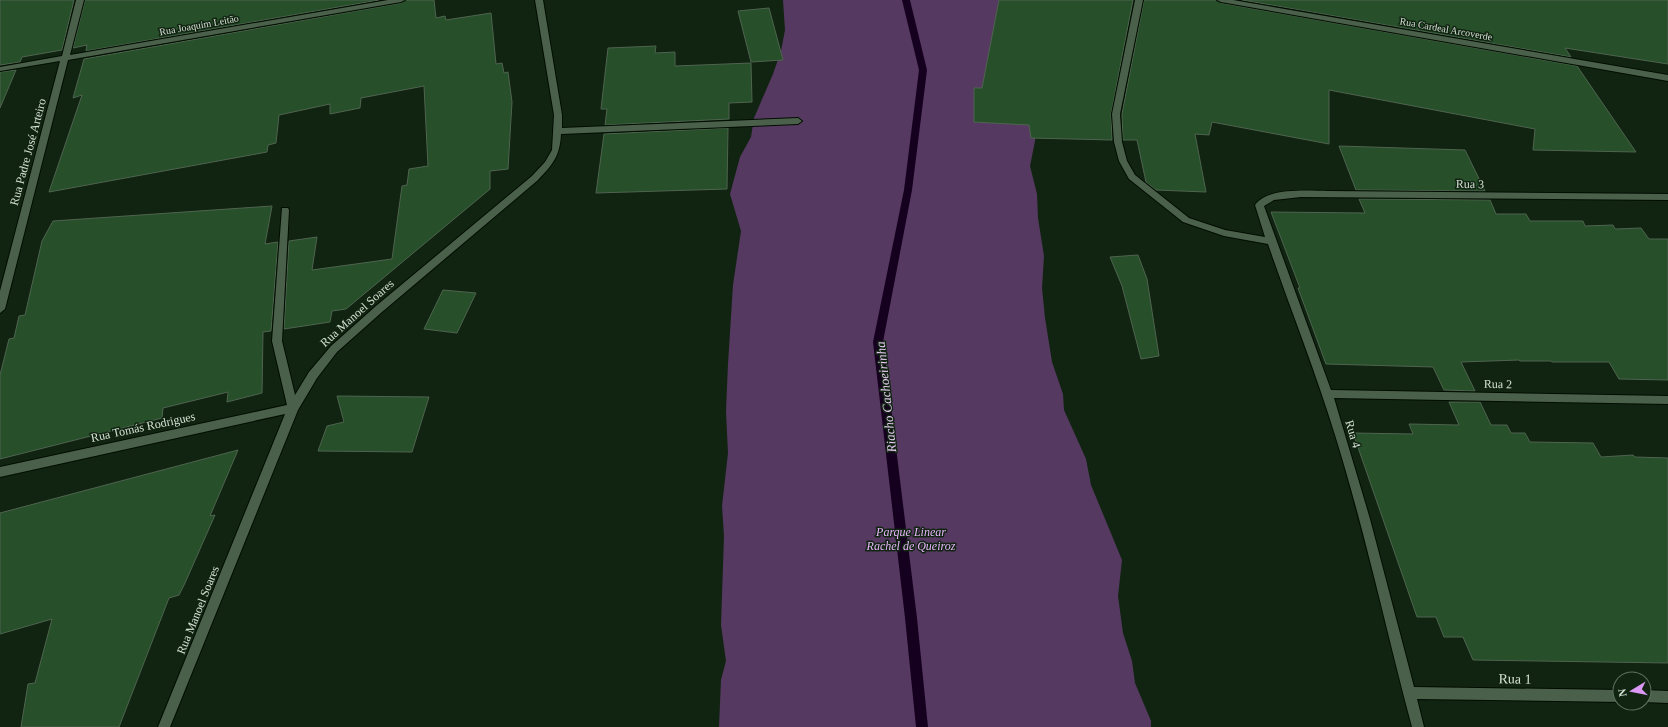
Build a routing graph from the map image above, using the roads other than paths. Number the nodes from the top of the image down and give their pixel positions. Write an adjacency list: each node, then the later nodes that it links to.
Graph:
1 (80, 0): 6 (street, Rua Padre José Arteiro)
2 (401, 0): 6 (street, Rua Joaquim Leitão)
3 (539, 0): 10 (street, Rua Manoel Soares)
4 (1139, 0): 14 (street)
5 (1221, 0): 8 (street, Rua Cardeal Arcoverde)
6 (65, 58): 7 (street, Rua Joaquim Leitão); 15 (street, Rua Padre José Arteiro)
7 (0, 69)
8 (1668, 78)
9 (798, 121): 10 (street)
10 (557, 131): 18 (street, Rua Manoel Soares)
11 (1273, 196): 12 (street, Rua 3); 14 (street, Rua 4)
12 (1668, 197)
13 (285, 210): 18 (street)
14 (1270, 240): 16 (street, Rua 4)
15 (0, 309)
16 (1328, 394): 17 (street, Rua 2); 20 (street, Rua 4)
17 (1668, 400)
18 (292, 408): 19 (street, Rua Tomás Rodrigues); 24 (street, Rua Manoel Soares)
19 (0, 472)
20 (1409, 693): 21 (street, Rua 1); 25 (street, Rua 4)
21 (1612, 696)
22 (1652, 696): 23 (street)
23 (1668, 697)
24 (164, 727)
25 (1418, 727)

